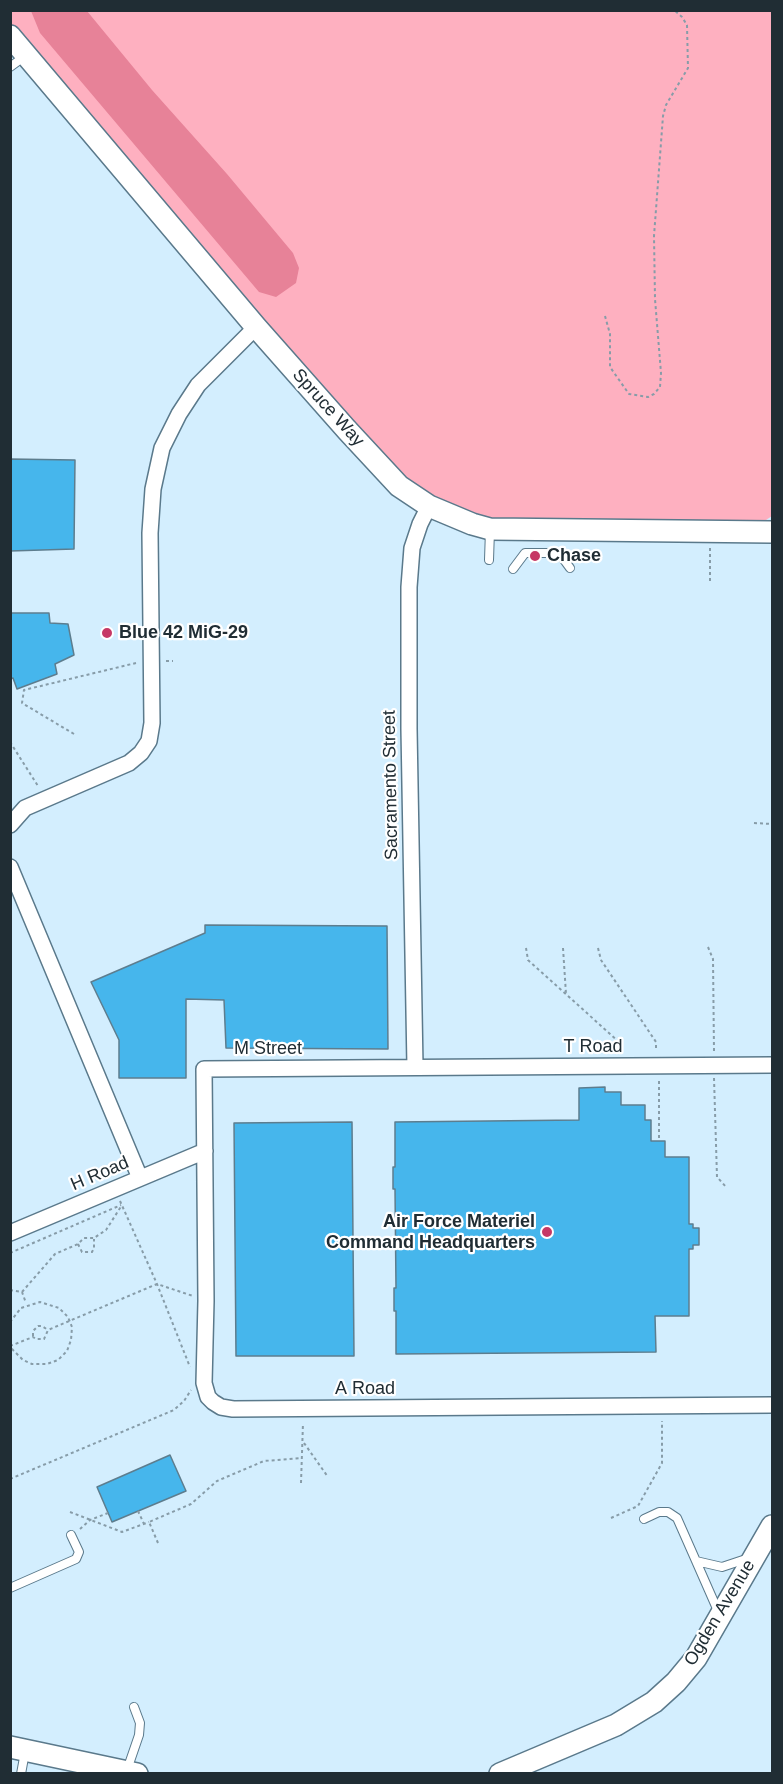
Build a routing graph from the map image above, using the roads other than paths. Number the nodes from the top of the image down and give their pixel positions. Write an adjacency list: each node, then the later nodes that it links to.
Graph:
1 (10, 36): 2 (street, Spruce Way)
2 (18, 61): 3 (street, Spruce Way)
3 (256, 327): 4 (street, Spruce Way); 10 (street)
4 (429, 506): 5 (street, Spruce Way); 13 (street, Sacramento Street)
5 (490, 529): 6 (street, Spruce Way); 7 (lane)
6 (772, 532)
7 (489, 560)
8 (513, 568): 9 (lane)
9 (570, 568)
10 (11, 823)
11 (10, 867): 15 (street)
12 (772, 1065): 13 (street, T Road)
13 (415, 1067): 14 (street, M Street)
14 (205, 1151): 15 (street, H Road); 17 (street, A Road)
15 (140, 1178): 16 (street, H Road)
16 (10, 1233)
17 (772, 1405)
18 (644, 1519): 22 (lane)
19 (772, 1526): 21 (street, Ogden Avenue)
20 (75, 1533): 23 (lane)
21 (753, 1557): 22 (lane); 24 (street, Ogden Avenue)
22 (696, 1561): 24 (lane)
23 (10, 1588)
24 (721, 1617): 29 (street, Ogden Avenue)
25 (134, 1707): 28 (lane)
26 (19, 1760): 27 (lane); 28 (street)
27 (10, 1768)
28 (132, 1772)
29 (500, 1773)

